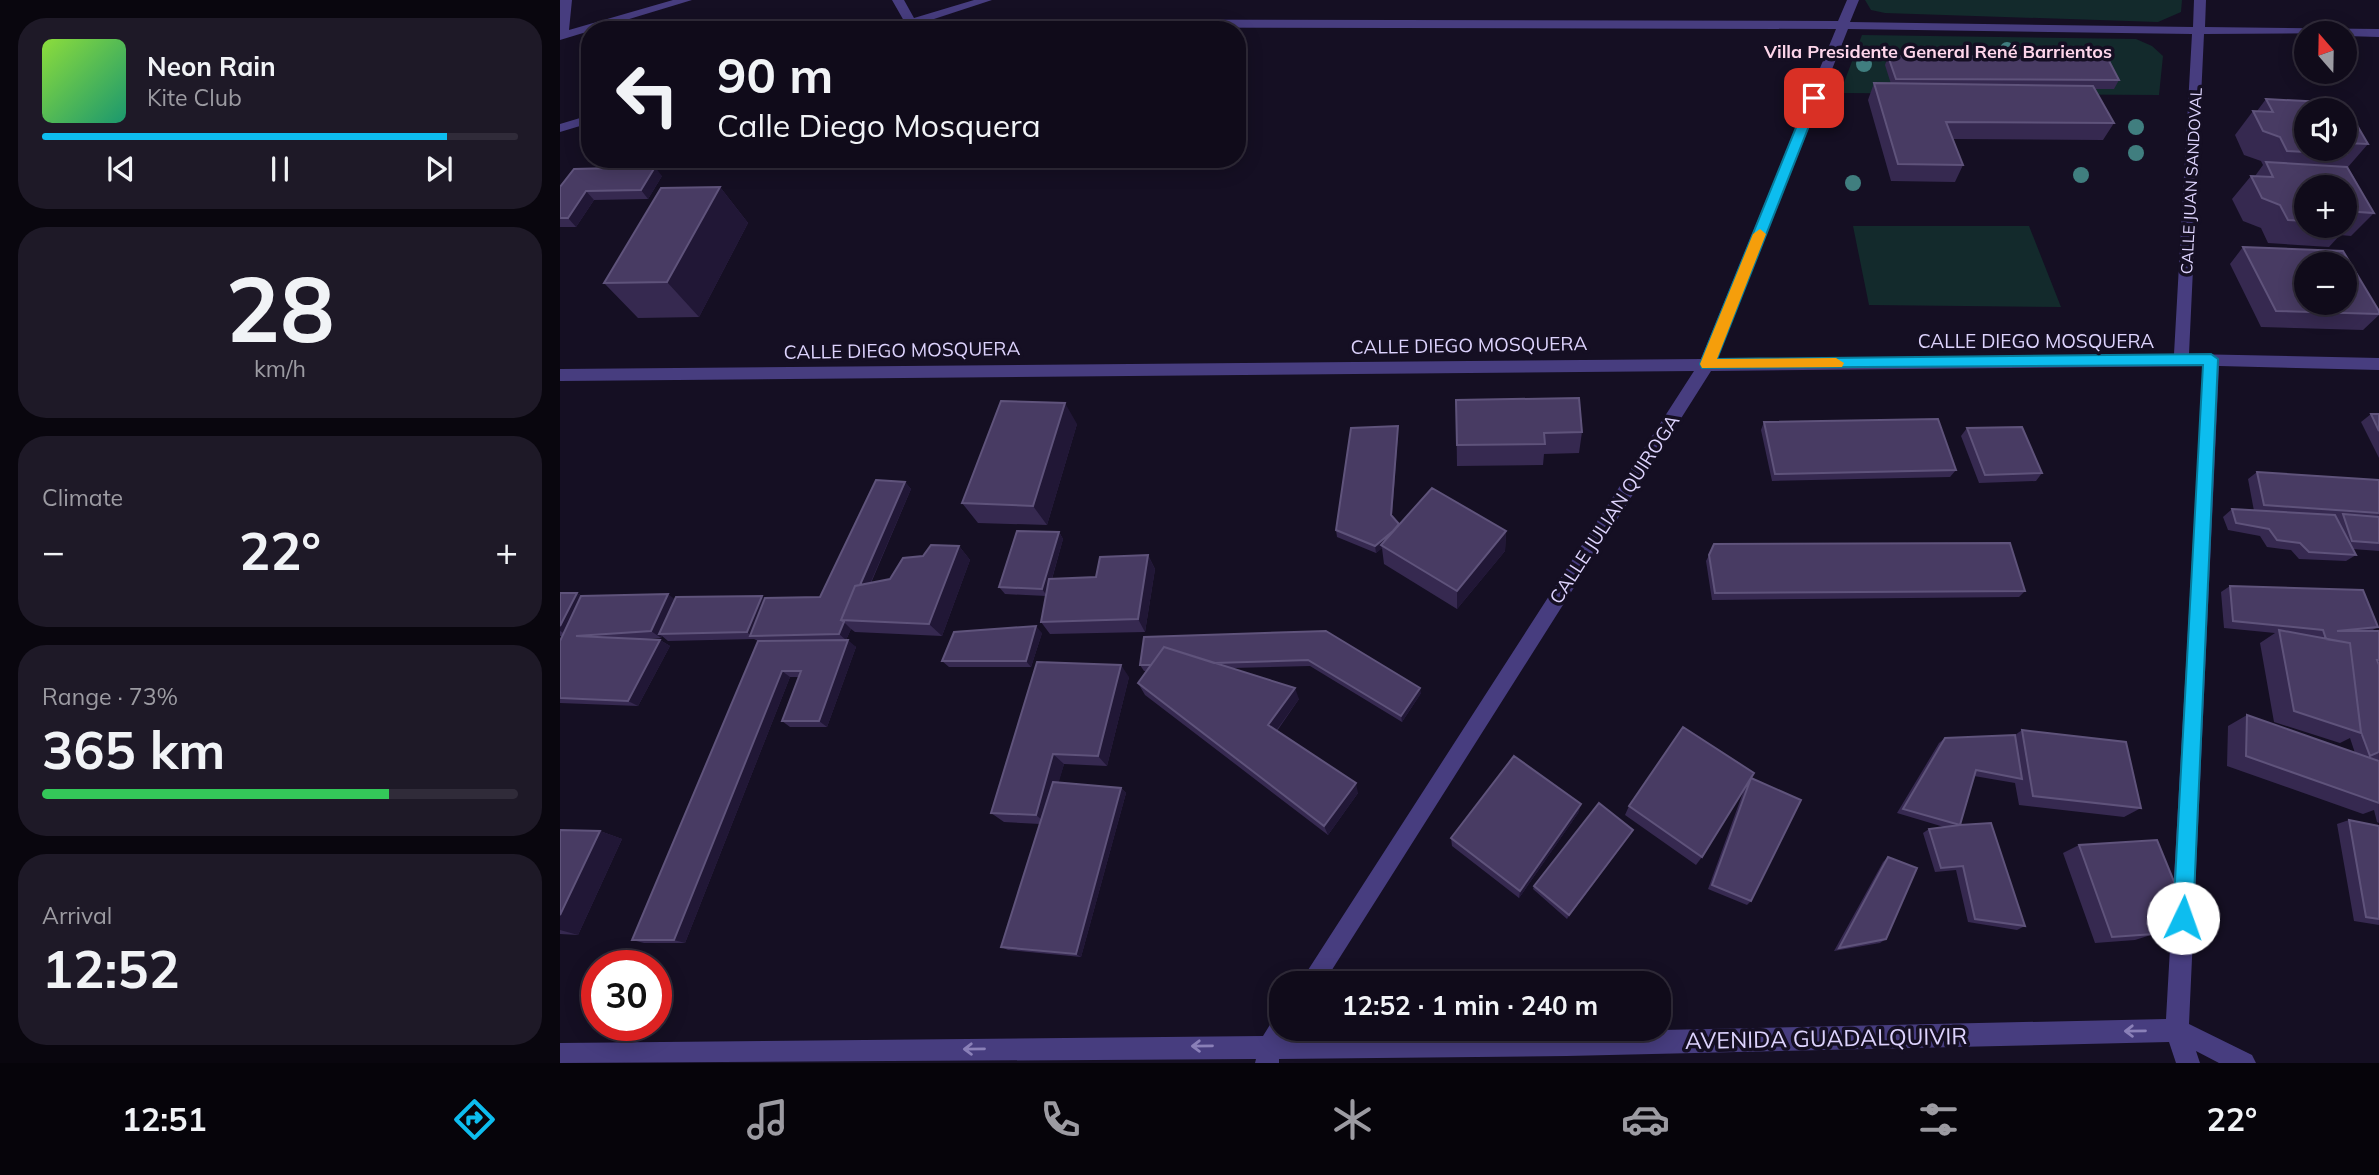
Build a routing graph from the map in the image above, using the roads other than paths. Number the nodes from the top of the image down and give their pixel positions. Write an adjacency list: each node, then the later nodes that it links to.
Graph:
1 (566, 0): 15 (street)
2 (686, 0): 7 (street)
3 (898, 0): 8 (street)
4 (986, 0): 9 (street)
5 (1853, 0): 11 (street, CALLE JULIAN QUIROGA)
6 (2200, 0): 12 (street, CALLE JUAN SANDOVAL)
7 (613, 21)
8 (910, 21)
9 (918, 21)
10 (1246, 24): 11 (street)
11 (1843, 25): 12 (street); 20 (street, CALLE JULIAN QUIROGA)
12 (2199, 29): 14 (street); 19 (street, CALLE JUAN SANDOVAL)
13 (581, 30): 15 (street)
14 (2379, 33)
15 (561, 36)
16 (581, 122): 17 (street)
17 (560, 128)
18 (2211, 359): 19 (street, CALLE DIEGO MOSQUERA); 21 (street, CALLE DIEGO MOSQUERA); 24 (street)
19 (2181, 361): 20 (street, CALLE DIEGO MOSQUERA)
20 (1707, 364): 22 (street, CALLE DIEGO MOSQUERA); 23 (street, CALLE JULIAN QUIROGA)
21 (2379, 364)
22 (560, 374)
23 (1318, 971)
24 (2177, 1030): 26 (street, AVENIDA GUADALQUIVIR, one-way to 26); 28 (street); 29 (street, AVENIDA GUADALQUIVIR)
25 (1273, 1046): 26 (street, AVENIDA GUADALQUIVIR); 27 (street, AVENIDA GUADALQUIVIR, one-way to 27)
26 (1568, 1053)
27 (560, 1055)
28 (2188, 1063)
29 (2244, 1063)

